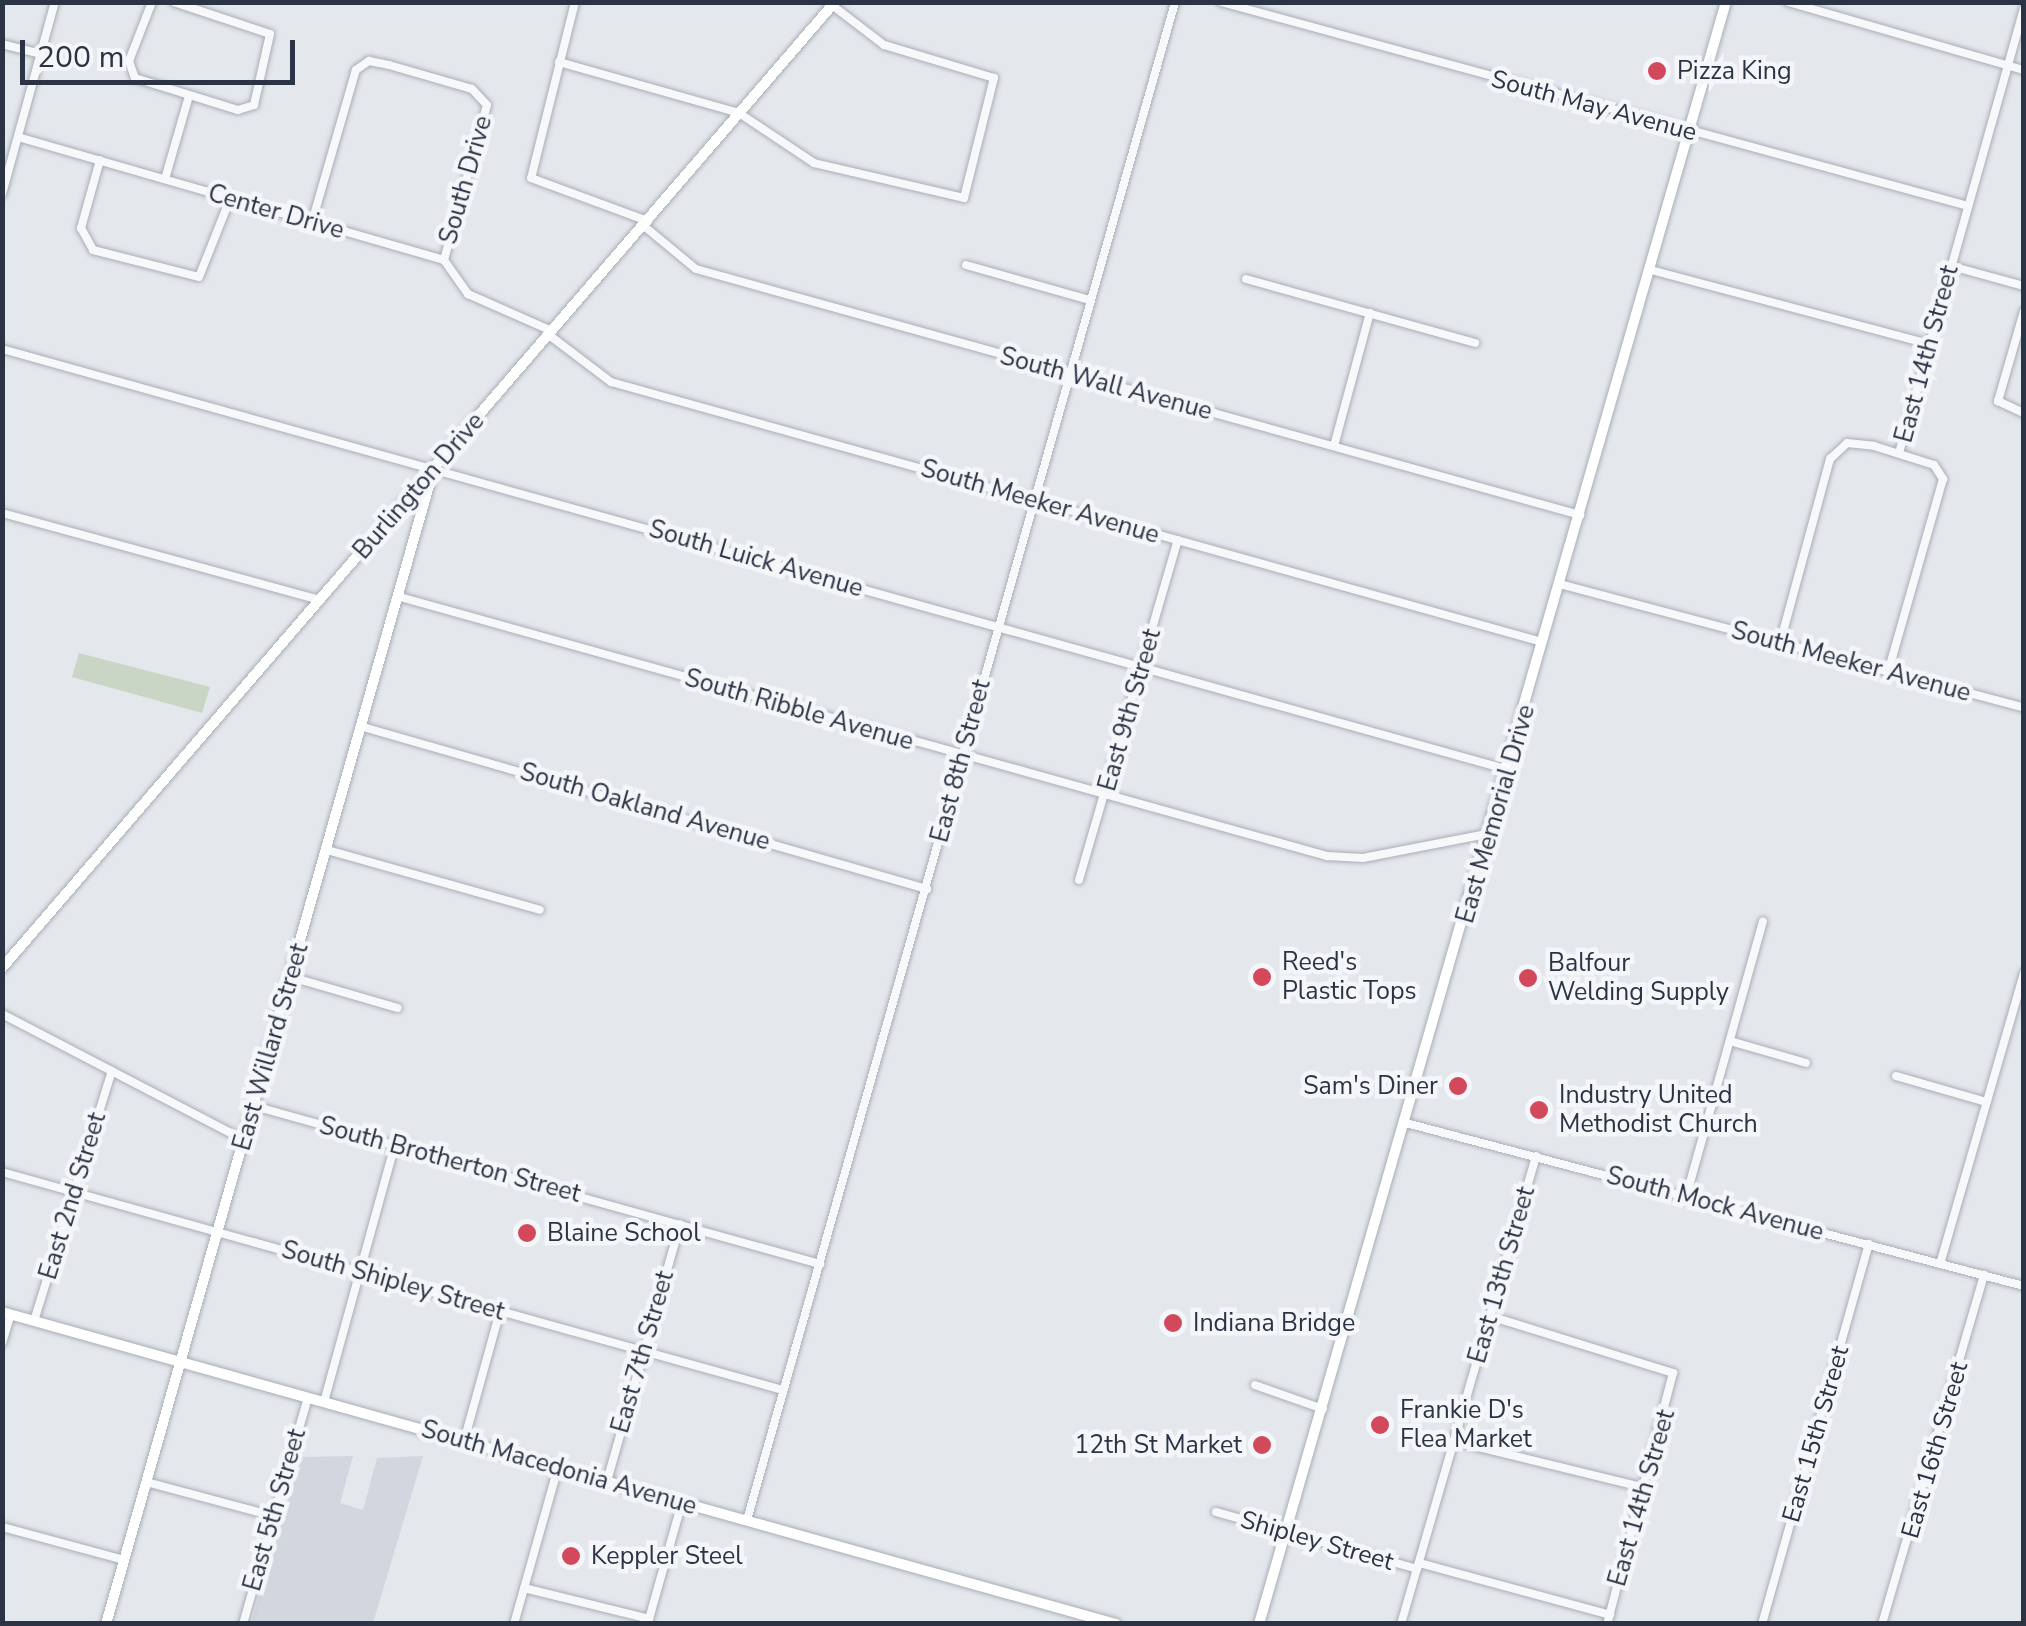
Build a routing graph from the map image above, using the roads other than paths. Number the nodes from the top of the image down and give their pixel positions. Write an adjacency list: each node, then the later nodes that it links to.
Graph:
1 (54, 2): 12 (street)
2 (152, 2): 16 (street)
3 (174, 2): 16 (street)
4 (576, 2): 13 (street)
5 (1174, 2): 33 (street, East 8th Street)
6 (1220, 2): 18 (street, South May Avenue)
7 (1726, 2): 18 (street, East Memorial Drive)
8 (1788, 2): 14 (street)
9 (832, 3): 17 (street, Burlington Drive); 17 (street)
10 (2024, 10): 14 (street, East 14th Street)
11 (2, 44): 12 (street)
12 (40, 54): 19 (street)
13 (559, 62): 17 (street); 26 (street, South Wall Avenue)
14 (2008, 66): 15 (street); 24 (street, East 14th Street)
15 (2024, 70)
16 (190, 96): 21 (street)
17 (740, 113): 26 (street, Burlington Drive)
18 (1688, 132): 24 (street, South May Avenue); 30 (street, East Memorial Drive)
19 (18, 137): 20 (street, Center Drive); 22 (street)
20 (100, 160): 21 (street, Center Drive); 23 (street)
21 (165, 179): 23 (street, Center Drive)
22 (3, 191)
23 (230, 199): 25 (street, Center Drive)
24 (1968, 206): 29 (street, East 14th Street)
25 (312, 222): 27 (street, Center Drive); 27 (street, South Drive)
26 (646, 224): 36 (street, Burlington Drive); 40 (street, South Wall Avenue)
27 (444, 260): 36 (street, South Meeker Avenue)
28 (966, 266): 33 (street)
29 (1951, 266): 32 (street); 38 (street, East 14th Street)
30 (1652, 270): 38 (street); 47 (street, East Memorial Drive)
31 (1246, 279): 34 (street)
32 (2024, 286)
33 (1090, 300): 40 (street, East 8th Street)
34 (1370, 312): 37 (street); 42 (street)
35 (2024, 312): 41 (street)
36 (551, 333): 44 (street, Burlington Drive); 45 (street, South Meeker Avenue)
37 (1475, 343)
38 (1930, 344): 43 (street, East 14th Street)
39 (2, 349): 44 (street, South Luick Avenue)
40 (1069, 374): 42 (street, South Wall Avenue); 45 (street, East 8th Street)
41 (2024, 414)
42 (1334, 446): 47 (street, South Wall Avenue)
43 (1899, 453): 54 (street); 56 (street, East 14th Street)
44 (433, 470): 50 (street, East Willard Street); 51 (street, Burlington Drive); 52 (street, South Luick Avenue)
45 (1033, 501): 48 (street, South Meeker Avenue); 52 (street, East 8th Street)
46 (2, 513): 51 (street)
47 (1582, 516): 49 (street, East Memorial Drive)
48 (1178, 540): 53 (street, South Meeker Avenue); 55 (street, East 9th Street)
49 (1562, 585): 53 (street, East Memorial Drive); 54 (street, South Meeker Avenue)
50 (400, 597): 58 (street, East Willard Street); 59 (street, South Ribble Avenue)
51 (320, 600): 68 (street, Burlington Drive)
52 (997, 626): 55 (street, South Luick Avenue); 59 (street, East 8th Street)
53 (1546, 643): 60 (street, East Memorial Drive)
54 (1780, 643): 56 (street, South Meeker Avenue)
55 (1139, 666): 60 (street, South Luick Avenue); 61 (street, East 9th Street)
56 (1888, 672): 57 (street, South Meeker Avenue)
57 (2024, 708)
58 (362, 727): 63 (street, East Willard Street); 65 (street, South Oakland Avenue)
59 (961, 756): 61 (street, South Ribble Avenue); 65 (street, East 8th Street)
60 (1509, 770): 62 (street, East Memorial Drive)
61 (1104, 794): 62 (street, South Ribble Avenue); 64 (street, East 9th Street)
62 (1490, 833): 79 (street, East Memorial Drive)
63 (327, 850): 66 (street); 70 (street, East Willard Street)
64 (1079, 880)
65 (927, 889): 89 (street, East 8th Street)
66 (540, 910)
67 (1763, 922): 73 (street)
68 (2, 968)
69 (2024, 973): 77 (street)
70 (291, 977): 71 (street); 78 (street, East Willard Street)
71 (398, 1008)
72 (2, 1014): 75 (street)
73 (1730, 1041): 74 (street); 85 (street)
74 (1806, 1063)
75 (112, 1072): 80 (street); 84 (street, East 2nd Street)
76 (1896, 1076): 77 (street)
77 (1986, 1102): 90 (street)
78 (254, 1106): 80 (street, East Willard Street); 81 (street, South Brotherton Street)
79 (1406, 1123): 82 (street, South Mock Avenue); 105 (street, East Memorial Drive)
80 (244, 1140): 87 (street, East Willard Street)
81 (394, 1144): 86 (street, South Brotherton Street); 91 (street, East 5th Street)
82 (1536, 1156): 85 (street, South Mock Avenue); 96 (street, East 13th Street)
83 (2, 1172): 84 (street, South Shipley Street)
84 (73, 1192): 87 (street, South Shipley Street); 97 (street, East 2nd Street)
85 (1686, 1197): 88 (street, South Mock Avenue)
86 (680, 1224): 89 (street, South Brotherton Street); 99 (street, East 7th Street)
87 (218, 1232): 91 (street, South Shipley Street); 100 (street, East Willard Street)
88 (1869, 1244): 90 (street, South Mock Avenue); 129 (street, East 15th Street)
89 (820, 1264): 102 (street, East 8th Street)
90 (1940, 1264): 92 (street, South Mock Avenue)
91 (362, 1272): 94 (street, South Shipley Street); 104 (street, East 5th Street)
92 (1984, 1276): 93 (street, South Mock Avenue); 130 (street, East 16th Street)
93 (2024, 1286)
94 (500, 1311): 99 (street, South Shipley Street); 107 (street)
95 (7, 1313): 97 (street, South Macedonia Avenue); 98 (street)
96 (1490, 1316): 106 (street, East 13th Street); 111 (street, East 14th Street)
97 (34, 1321): 100 (street, South Macedonia Avenue)
98 (2, 1343)
99 (644, 1351): 102 (street, South Shipley Street); 109 (street, East 7th Street)
100 (181, 1362): 103 (street, South Macedonia Avenue); 110 (street, East Willard Street)
101 (1255, 1384): 105 (street)
102 (783, 1390): 115 (street, East 8th Street)
103 (308, 1397): 104 (street, South Macedonia Avenue); 114 (street, East 5th Street)
104 (324, 1402): 107 (street, South Macedonia Avenue)
105 (1322, 1409): 117 (street, East Memorial Drive)
106 (1454, 1440): 111 (street); 119 (street, East 13th Street)
107 (464, 1441): 108 (street, South Macedonia Avenue)
108 (558, 1467): 109 (street, South Macedonia Avenue); 120 (street)
109 (606, 1481): 112 (street, South Macedonia Avenue)
110 (146, 1482): 114 (street); 118 (street, East Willard Street)
111 (1645, 1488): 121 (street, East 14th Street)
112 (682, 1502): 115 (street, South Macedonia Avenue); 122 (street)
113 (1216, 1512): 117 (street, Shipley Street)
114 (274, 1516): 124 (street, East 5th Street)
115 (747, 1520): 126 (street, South Macedonia Avenue)
116 (2, 1526): 118 (street)
117 (1285, 1531): 119 (street, Shipley Street); 127 (street, East Memorial Drive)
118 (124, 1560): 123 (street, East Willard Street)
119 (1418, 1566): 121 (street, Shipley Street); 128 (street, East 13th Street)
120 (524, 1588): 122 (street); 125 (street)
121 (1608, 1619)
122 (649, 1621)
123 (109, 1623)
124 (243, 1624)
125 (514, 1624)
126 (1116, 1624)
127 (1258, 1624)
128 (1401, 1624)
129 (1762, 1624)
130 (1882, 1624)

